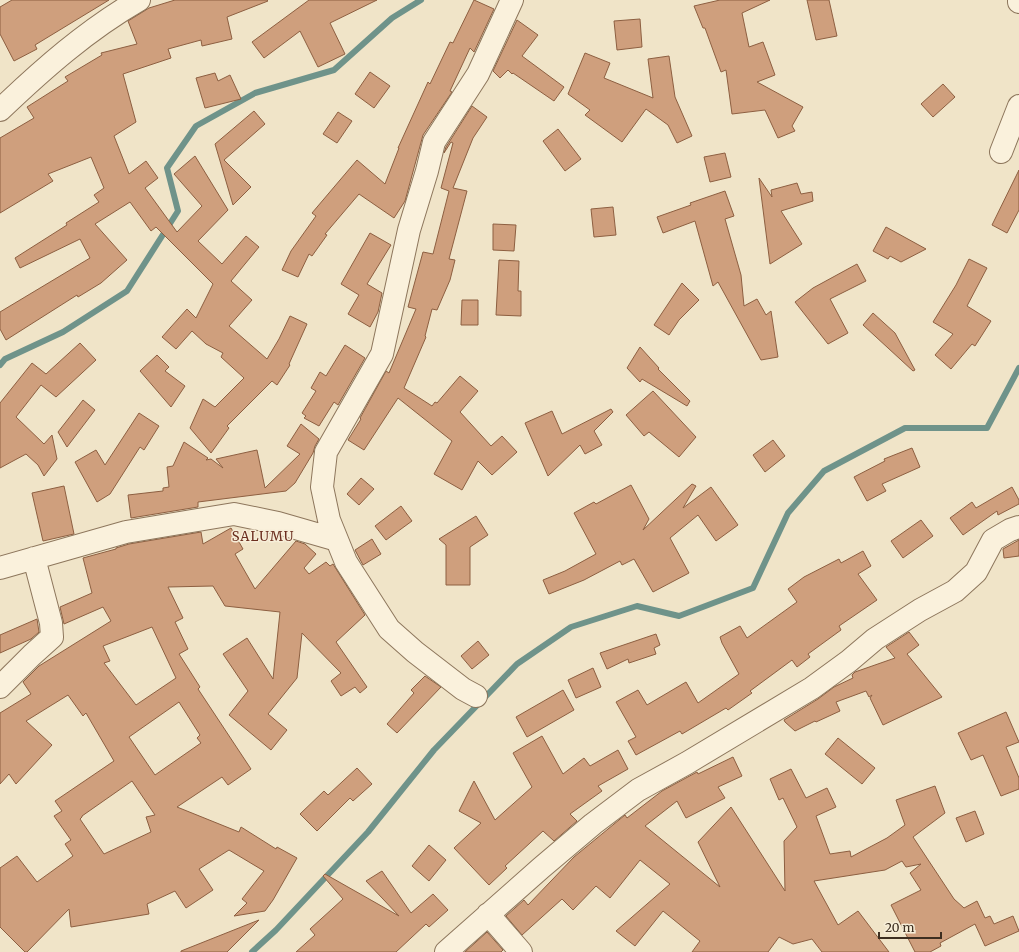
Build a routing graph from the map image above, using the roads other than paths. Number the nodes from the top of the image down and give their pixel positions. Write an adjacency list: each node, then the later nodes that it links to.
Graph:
1 (138, 0): 4 (street)
2 (512, 0): 7 (street)
3 (1019, 106): 5 (street)
4 (0, 110)
5 (1001, 152)
6 (1019, 527): 12 (street)
7 (337, 540): 8 (street); 11 (street)
8 (34, 558): 9 (street); 10 (street)
9 (0, 568)
10 (0, 687)
11 (476, 696)
12 (488, 914): 13 (street); 14 (street)
13 (446, 952)
14 (521, 952)

